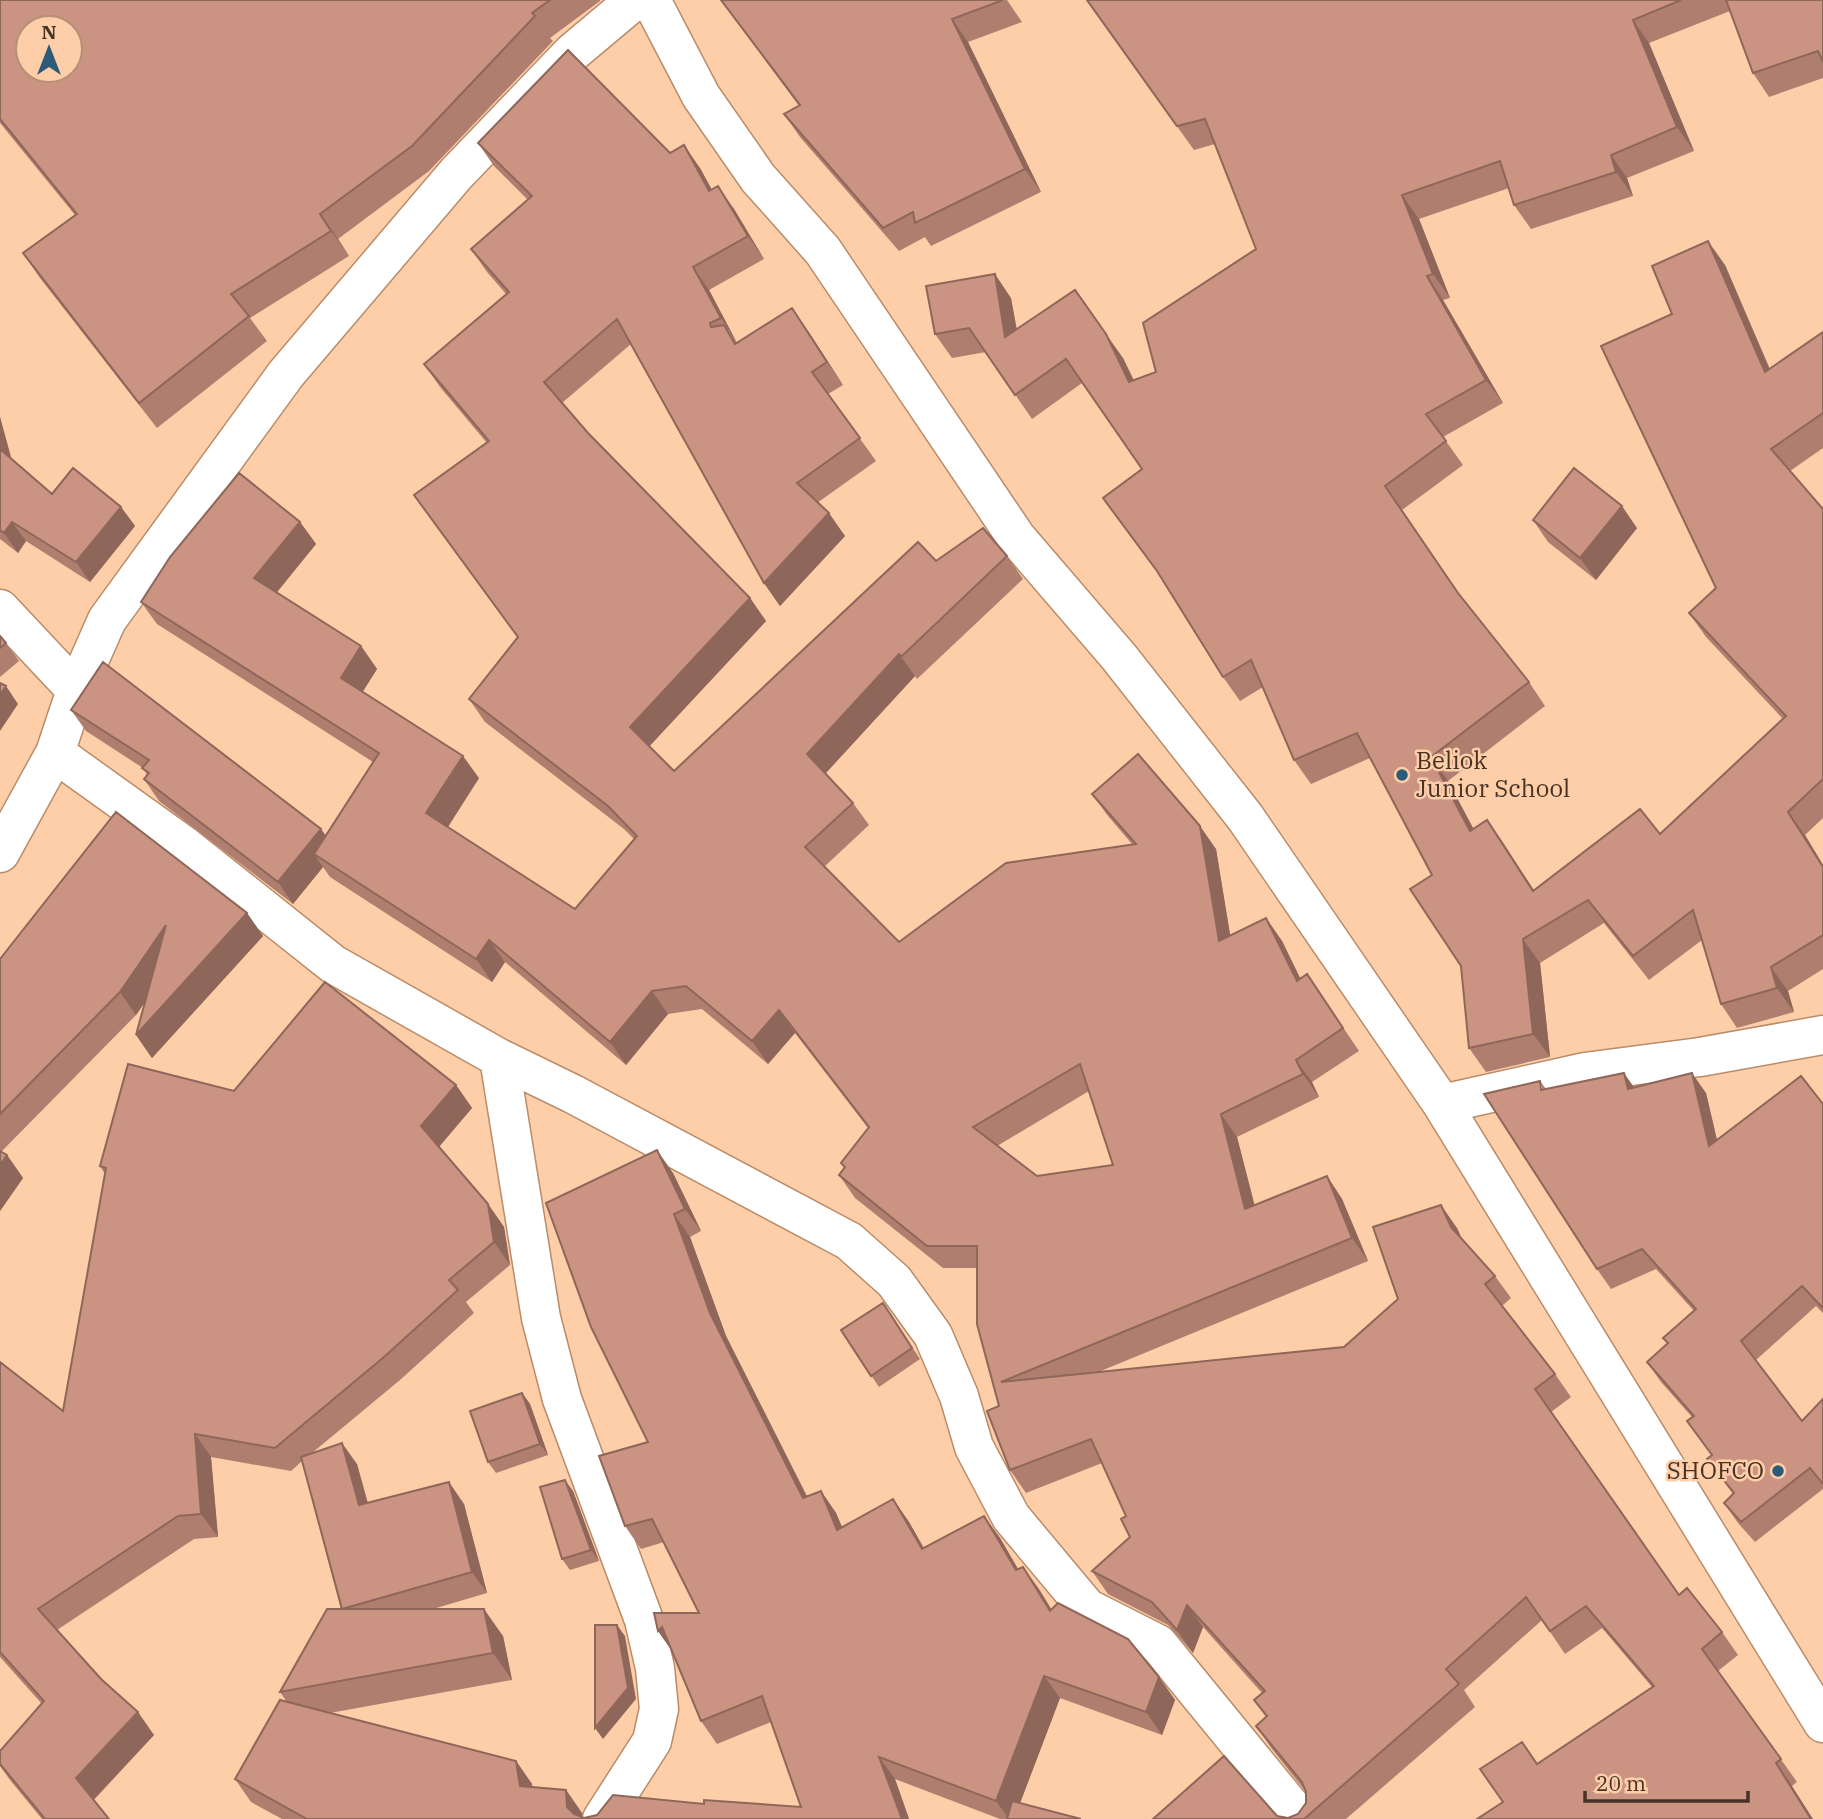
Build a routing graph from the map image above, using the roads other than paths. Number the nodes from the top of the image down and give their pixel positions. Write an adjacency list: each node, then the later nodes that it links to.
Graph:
1 (635, 0): 4 (street)
2 (651, 0): 9 (street)
3 (0, 609): 4 (street)
4 (76, 690): 5 (street)
5 (55, 753): 6 (street); 8 (street)
6 (0, 853)
7 (1823, 1035): 9 (street)
8 (499, 1058): 11 (street); 12 (street)
9 (1442, 1104): 10 (street)
10 (1823, 1723)
11 (602, 1819)
12 (1301, 1819)

